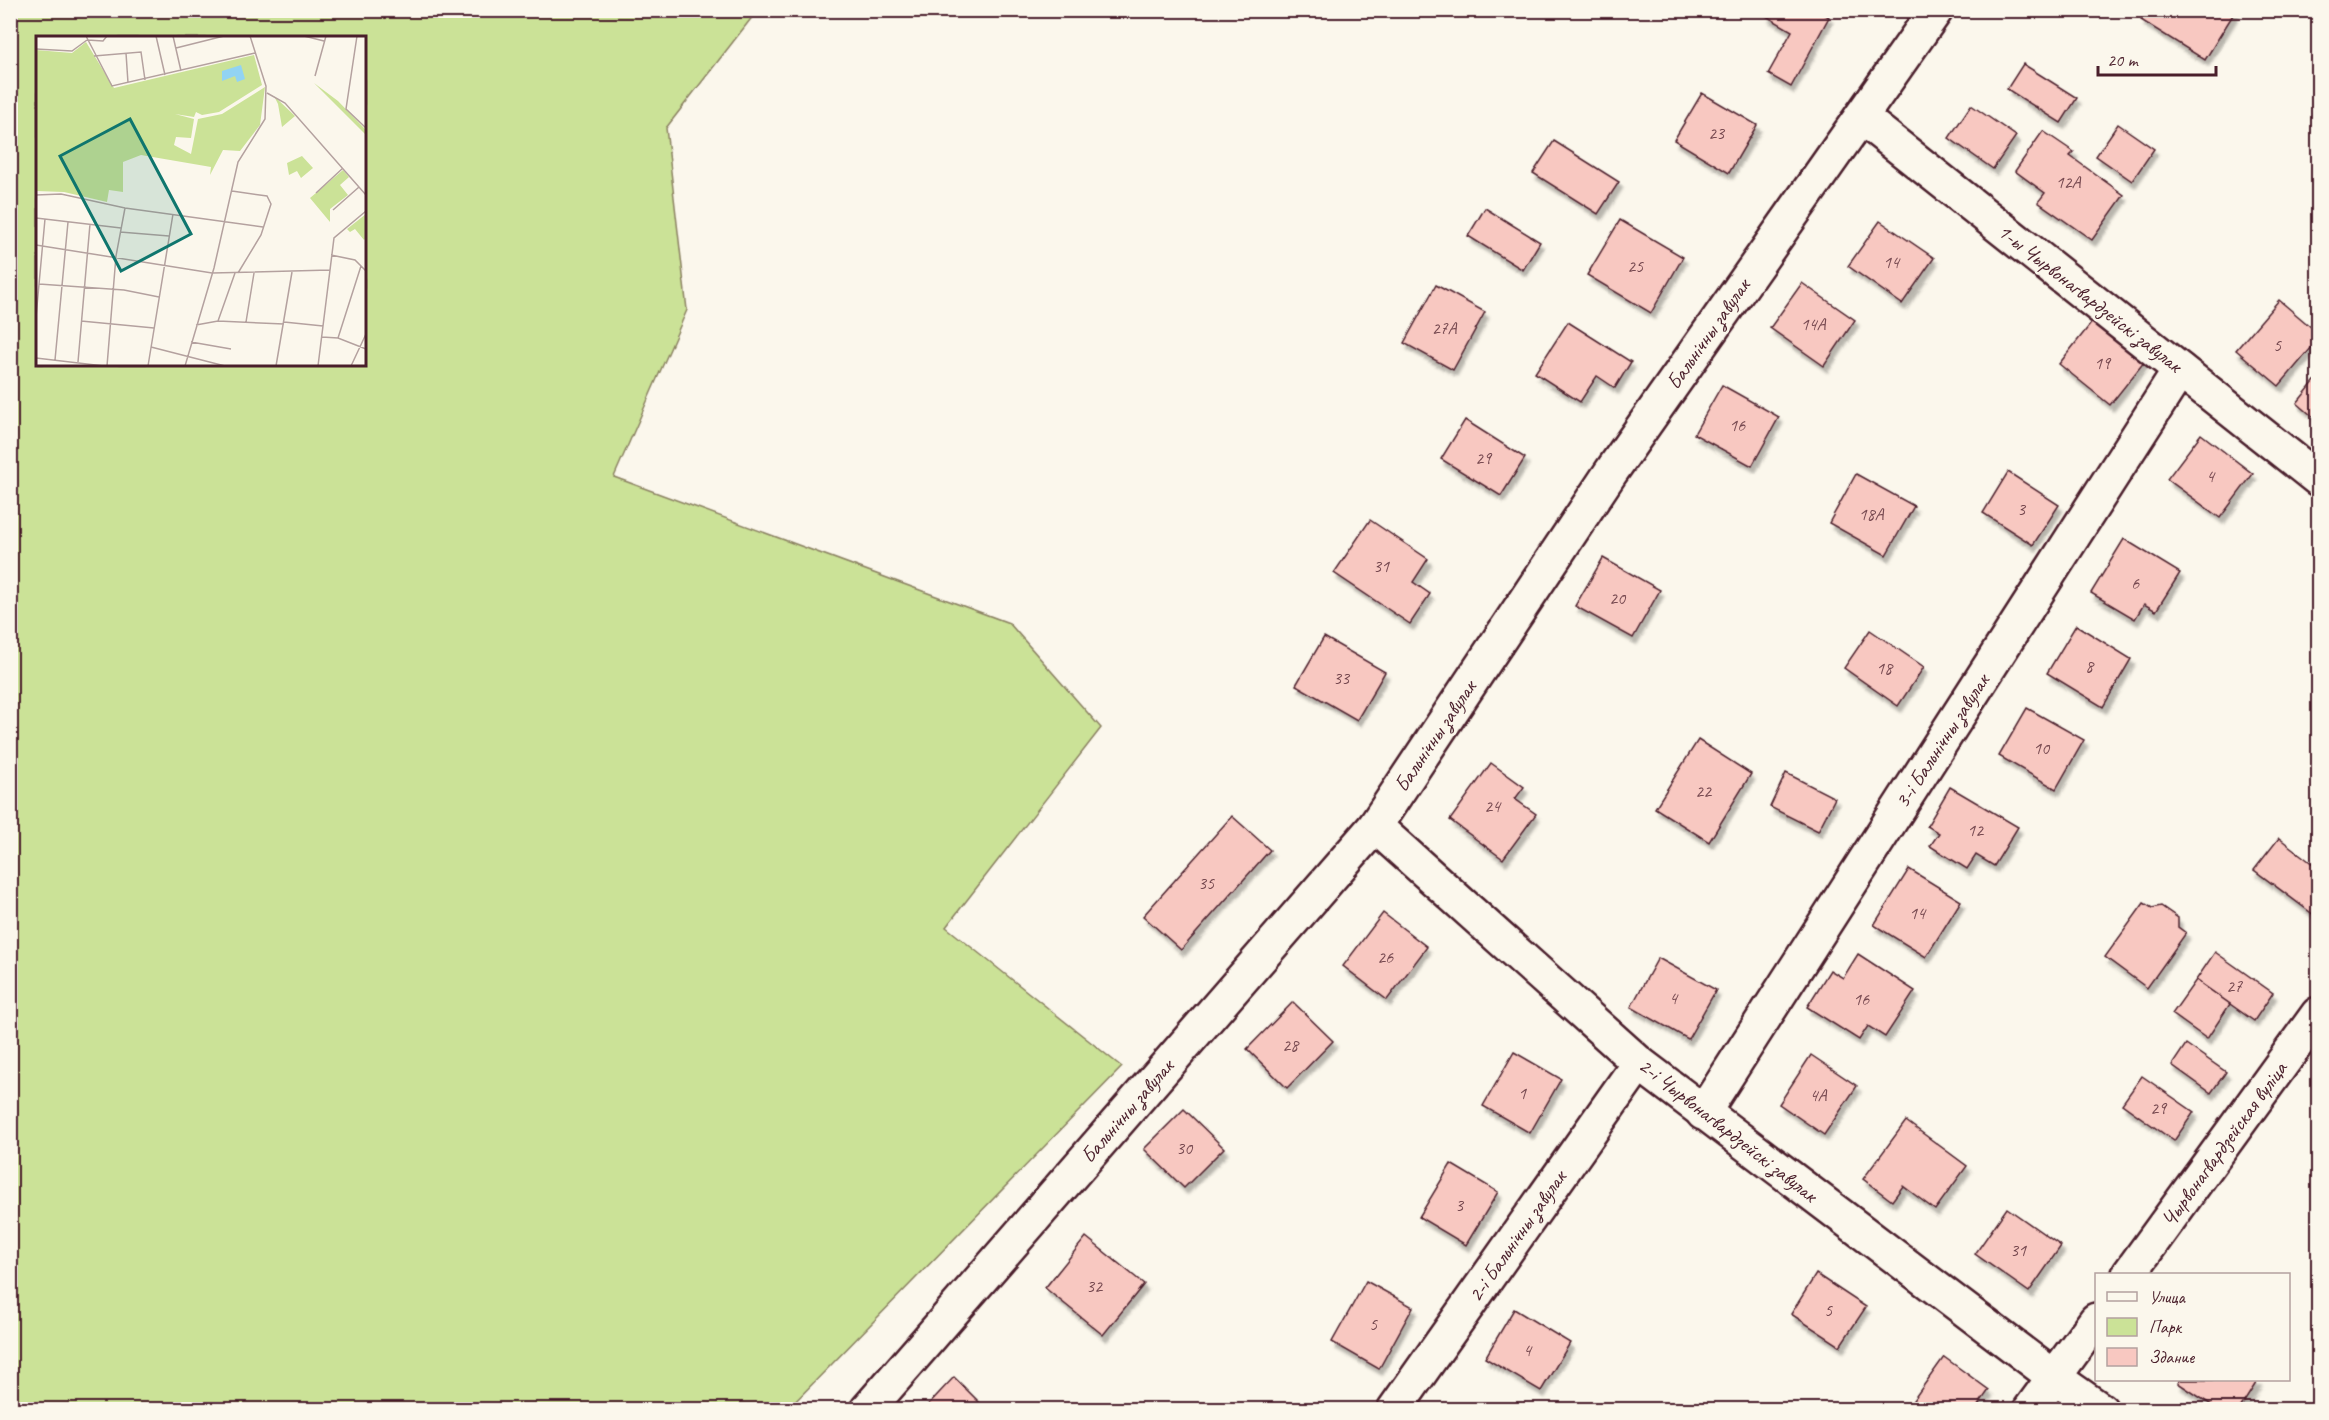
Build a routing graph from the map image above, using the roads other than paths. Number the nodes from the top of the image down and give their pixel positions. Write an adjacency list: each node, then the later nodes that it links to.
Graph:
1 (1936, 10): 2 (street, Бальнічны завулак)
2 (1861, 117): 3 (street, 1-ы Чырвонагвардзейскі завулак); 5 (street, Бальнічны завулак)
3 (2180, 370): 4 (street, 1-ы Чырвонагвардзейскі завулак); 8 (street, 3-і Бальнічны завулак)
4 (2319, 479)
5 (1375, 826): 7 (street, 2-і Чырвонагвардзейскі завулак); 12 (street, Бальнічны завулак)
6 (2319, 1014): 9 (street, Чырвонагвардзейская вуліца)
7 (1639, 1063): 8 (street, 2-і Чырвонагвардзейскі завулак); 13 (street, 2-і Бальнічны завулак)
8 (1703, 1113): 11 (street, 2-і Чырвонагвардзейскі завулак)
9 (2130, 1273)
10 (2095, 1323): 11 (street)
11 (2054, 1377): 14 (street); 15 (street, 2-і Чырвонагвардзейскі завулак)
12 (867, 1410)
13 (1394, 1410)
14 (2030, 1410)
15 (2101, 1410)

